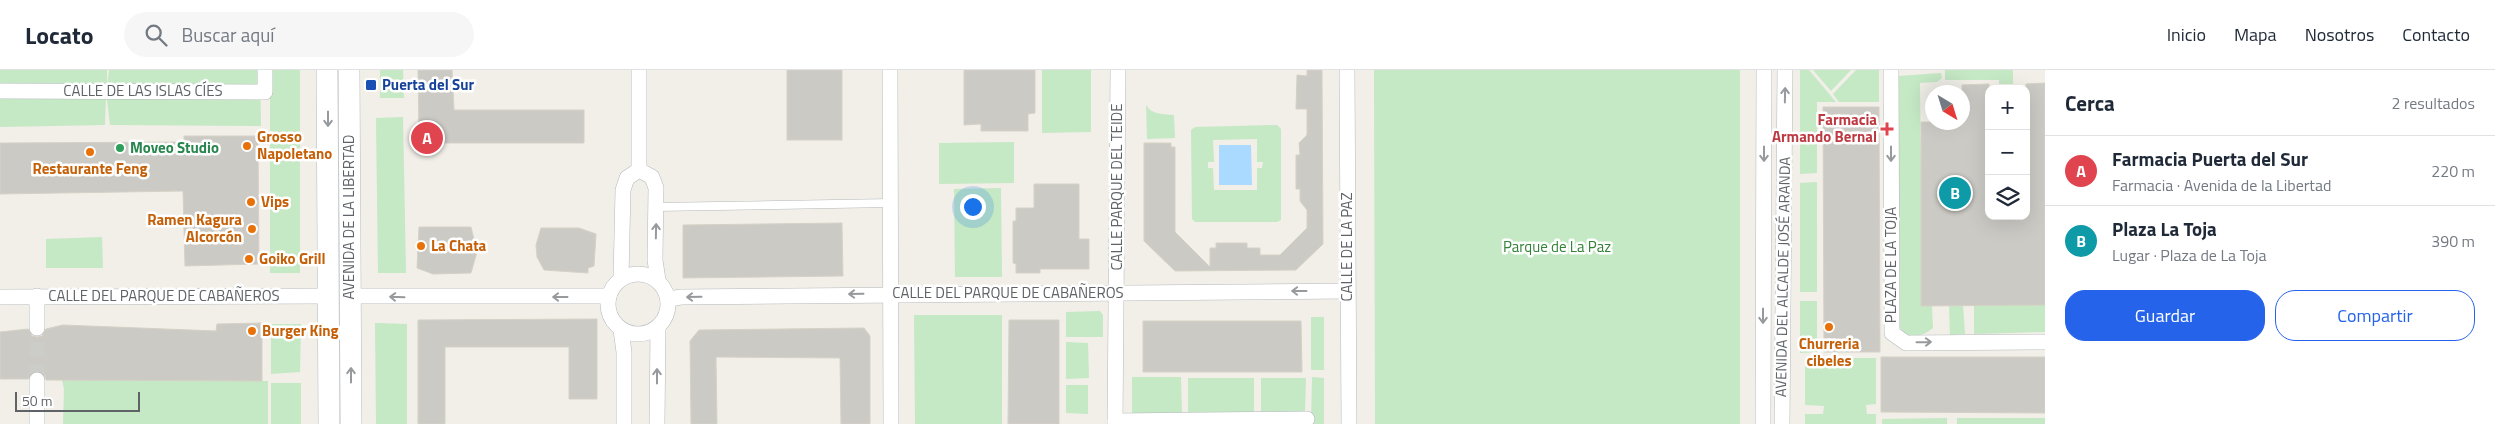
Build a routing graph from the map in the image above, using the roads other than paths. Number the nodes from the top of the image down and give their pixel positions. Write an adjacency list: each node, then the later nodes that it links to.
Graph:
1 (265, 70): 11 (street, CALLE DE LAS ISLAS CÍES)
2 (327, 70): 22 (street, AVENIDA DE LA LIBERTAD, one-way to 22)
3 (349, 70): 23 (street, AVENIDA DE LA LIBERTAD)
4 (639, 70): 12 (street)
5 (890, 70): 13 (street)
6 (1118, 70): 18 (street, CALLE PARQUE DEL TEIDE)
7 (1347, 70): 17 (street, CALLE DE LA PAZ)
8 (1764, 70): 40 (street, AVENIDA DEL ALCALDE JOSÉ ARANDA, one-way to 40)
9 (1785, 70): 41 (street, AVENIDA DEL ALCALDE JOSÉ ARANDA, one-way to 9)
10 (1891, 70): 29 (street, PLAZA DE LA TOJA, one-way to 29)
11 (0, 91)
12 (639, 170): 14 (street); 15 (street)
13 (891, 204): 14 (lane); 19 (street)
14 (656, 206): 16 (street, one-way to 14)
15 (621, 279): 16 (street); 24 (street)
16 (658, 280): 25 (street)
17 (1347, 291): 18 (street, CALLE DEL PARQUE DE CABAÑEROS, one-way to 18); 39 (street, CALLE DE LA PAZ)
18 (1116, 292): 19 (street, CALLE DEL PARQUE DE CABAÑEROS); 32 (street, CALLE PARQUE DEL TEIDE)
19 (891, 294): 25 (street, CALLE DEL PARQUE DE CABAÑEROS, one-way to 25); 38 (street)
20 (0, 296): 21 (street, CALLE DEL PARQUE DE CABAÑEROS)
21 (37, 296): 22 (street, CALLE DEL PARQUE DE CABAÑEROS); 26 (street)
22 (329, 296): 34 (street, AVENIDA DE LA LIBERTAD)
23 (350, 296): 24 (street, one-way to 23); 35 (street, AVENIDA DE LA LIBERTAD, one-way to 23)
24 (609, 296): 28 (street)
25 (669, 299): 27 (street)
26 (37, 328)
27 (658, 328): 28 (street); 37 (street, one-way to 27)
28 (621, 330): 36 (street)
29 (2045, 342)
30 (37, 380): 33 (street)
31 (1307, 419): 32 (street)
32 (1115, 423)
33 (37, 424)
34 (329, 424)
35 (351, 424)
36 (624, 424)
37 (657, 424)
38 (891, 424)
39 (1348, 424)
40 (1763, 424)
41 (1782, 424)

